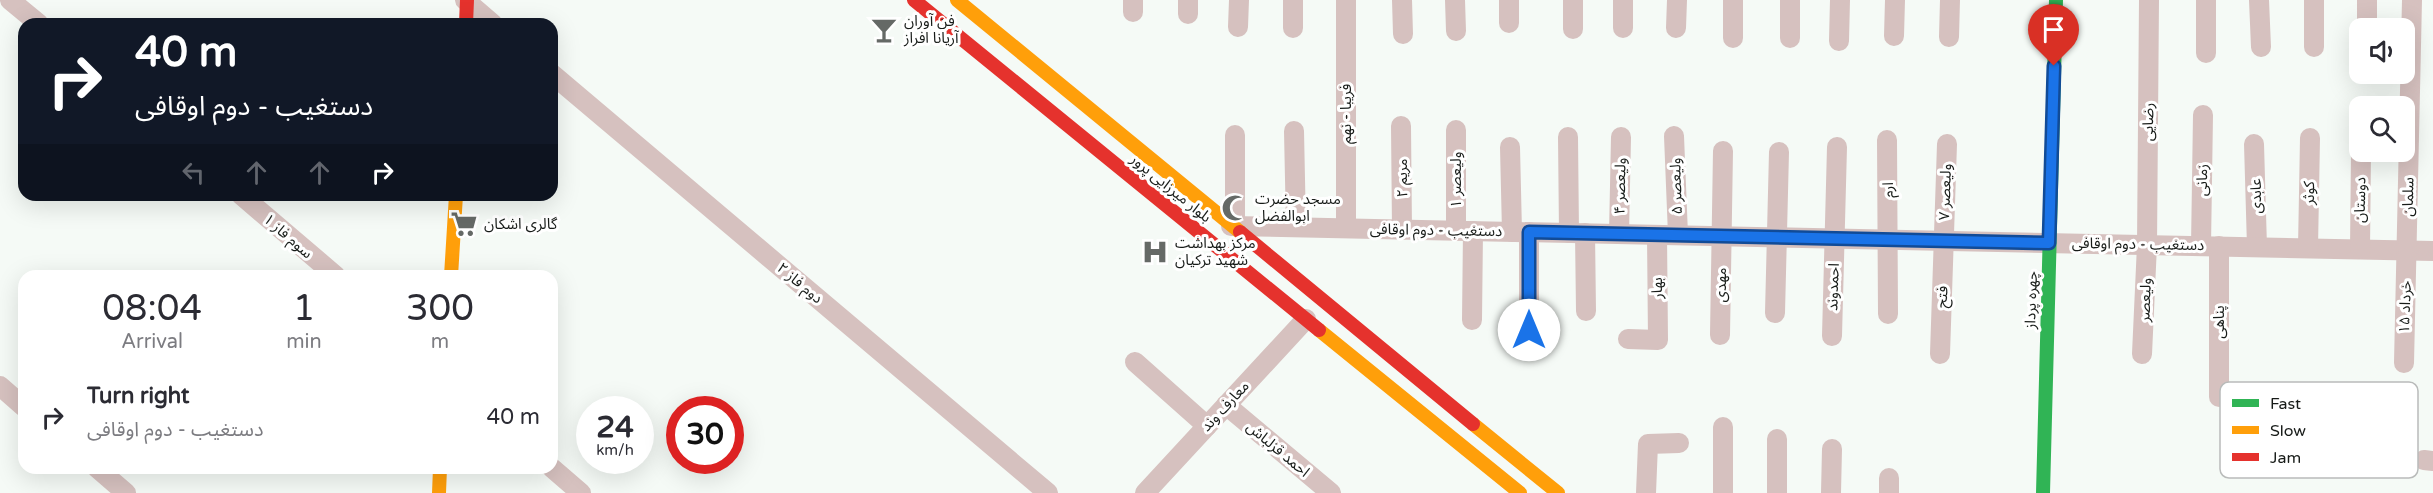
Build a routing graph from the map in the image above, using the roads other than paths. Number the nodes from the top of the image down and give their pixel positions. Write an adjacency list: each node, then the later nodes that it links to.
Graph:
1 (10, 0): 26 (street)
2 (914, 0): 94 (main road, بلوار میرزایی پرور)
3 (957, 0): 66 (main road, بلوار میرزایی پرور)
4 (1239, 0): 31 (street)
5 (1293, 0): 32 (street)
6 (1346, 0): 68 (street, فریبا - نهم)
7 (1402, 0): 37 (street)
8 (1455, 0): 36 (street)
9 (1509, 0): 30 (street)
10 (1573, 0): 35 (street)
11 (1623, 0): 33 (street)
12 (1677, 0): 34 (street)
13 (1733, 0): 40 (street)
14 (1790, 0): 41 (street)
15 (1840, 0): 42 (street)
16 (1895, 0): 38 (street)
17 (1950, 0): 39 (street)
18 (2056, 0): 81 (main road, چهره پرداز)
19 (2149, 0): 82 (street, رضایی)
20 (2206, 0): 45 (street)
21 (2259, 0): 43 (street)
22 (2314, 0): 44 (street)
23 (2367, 0): 29 (street)
24 (2412, 0): 87 (street, سلمان)
25 (466, 1): 27 (main road); 28 (street)
26 (32, 18)
27 (466, 18)
28 (486, 18)
29 (2367, 18)
30 (1509, 23)
31 (1238, 27)
32 (1293, 28)
33 (1623, 28)
34 (1676, 28)
35 (1574, 29)
36 (1456, 31)
37 (1403, 34)
38 (1894, 36)
39 (1949, 37)
40 (1732, 38)
41 (1790, 38)
42 (1839, 41)
43 (2261, 47)
44 (2314, 47)
45 (2206, 53)
46 (558, 79): 119 (street, دوم فاز ۲)
47 (2203, 115): 83 (street, زمانی)
48 (1401, 126): 69 (street, مریم ۲)
49 (1456, 130): 70 (street, ولیعصر ۱)
50 (1294, 131): 67 (street)
51 (1235, 135): 66 (street)
52 (1674, 136): 75 (street, ولیعصر ۵)
53 (1568, 137): 72 (street)
54 (1621, 137): 73 (street, ولیعصر ۴)
55 (2310, 138): 85 (street, کوثر)
56 (1887, 140): 79 (street, ارم)
57 (1947, 144): 80 (street, ولیعصر ۷)
58 (2254, 144): 84 (street, عابدی)
59 (1510, 147): 71 (street)
60 (1837, 147): 78 (street, احمدوند)
61 (1723, 151): 76 (street, مهدی)
62 (1779, 152): 77 (street)
63 (2361, 162): 86 (street, دوستان)
64 (248, 201): 89 (street, سوم فاز ۱)
65 (456, 201): 90 (main road)
66 (1233, 226): 67 (street, دستغیب - دوم اوقافی); 123 (main road, بلوار میرزایی پرور)
67 (1296, 227): 68 (street, دستغیب - دوم اوقافی)
68 (1346, 228): 69 (street, دستغیب - دوم اوقافی)
69 (1402, 230): 70 (street, دستغیب - دوم اوقافی)
70 (1465, 231): 71 (street, دستغیب - دوم اوقافی); 95 (street, ولیعصر ۱)
71 (1521, 232): 72 (street, دستغیب - دوم اوقافی); 96 (street)
72 (1577, 233): 73 (street, دستغیب - دوم اوقافی); 91 (street)
73 (1618, 234): 74 (street, دستغیب - دوم اوقافی)
74 (1657, 235): 75 (street, دستغیب - دوم اوقافی); 99 (street, بهار)
75 (1678, 235): 76 (street, دستغیب - دوم اوقافی)
76 (1721, 236): 77 (street, دستغیب - دوم اوقافی); 97 (street, مهدی)
77 (1776, 237): 78 (street, دستغیب - دوم اوقافی); 92 (street)
78 (1834, 238): 79 (street, دستغیب - دوم اوقافی); 98 (street, احمدوند)
79 (1889, 240): 80 (street, دستغیب - دوم اوقافی); 93 (street, ارم)
80 (1944, 240): 81 (street, دستغیب - دوم اوقافی); 100 (street, فتح)
81 (2049, 243): 82 (street, دستغیب - دوم اوقافی); 128 (main road, چهره پرداز)
82 (2147, 245): 83 (street, دستغیب - دوم اوقافی); 101 (street, ولیعصر)
83 (2210, 246): 84 (street, دستغیب - دوم اوقافی); 105 (street, پناهی)
84 (2257, 247): 85 (street, دستغیب - دوم اوقافی)
85 (2308, 248): 86 (street, دستغیب - دوم اوقافی)
86 (2360, 249): 87 (street, دستغیب - دوم اوقافی)
87 (2407, 250): 88 (street, دستغیب - دوم اوقافی); 103 (street, ۱۵ خرداد)
88 (2433, 250)
89 (329, 270)
90 (451, 270)
91 (1586, 311)
92 (1775, 313)
93 (1888, 314)
94 (1305, 319): 107 (street, معارف وند); 122 (main road, بلوار میرزایی پرور)
95 (1472, 320)
96 (1529, 330)
97 (1720, 335)
98 (1832, 336)
99 (1628, 339)
100 (1940, 354)
101 (2142, 354)
102 (1136, 362): 108 (street)
103 (2404, 363)
104 (0, 387): 106 (street)
105 (2219, 397)
106 (18, 402)
107 (1226, 405): 108 (street, معارف وند); 121 (street, احمد قزلباش)
108 (1207, 426): 120 (street, معارف وند)
109 (1723, 427): 125 (street)
110 (1777, 439): 126 (street)
111 (1679, 443): 124 (street)
112 (1832, 450): 127 (street)
113 (558, 473): 118 (street)
114 (104, 474): 116 (street)
115 (440, 474): 117 (main road)
116 (126, 493)
117 (439, 493)
118 (581, 493)
119 (1048, 493)
120 (1145, 493)
121 (1331, 493)
122 (1520, 493)
123 (1558, 493)
124 (1646, 493)
125 (1723, 493)
126 (1777, 493)
127 (1831, 493)
128 (2043, 493)

